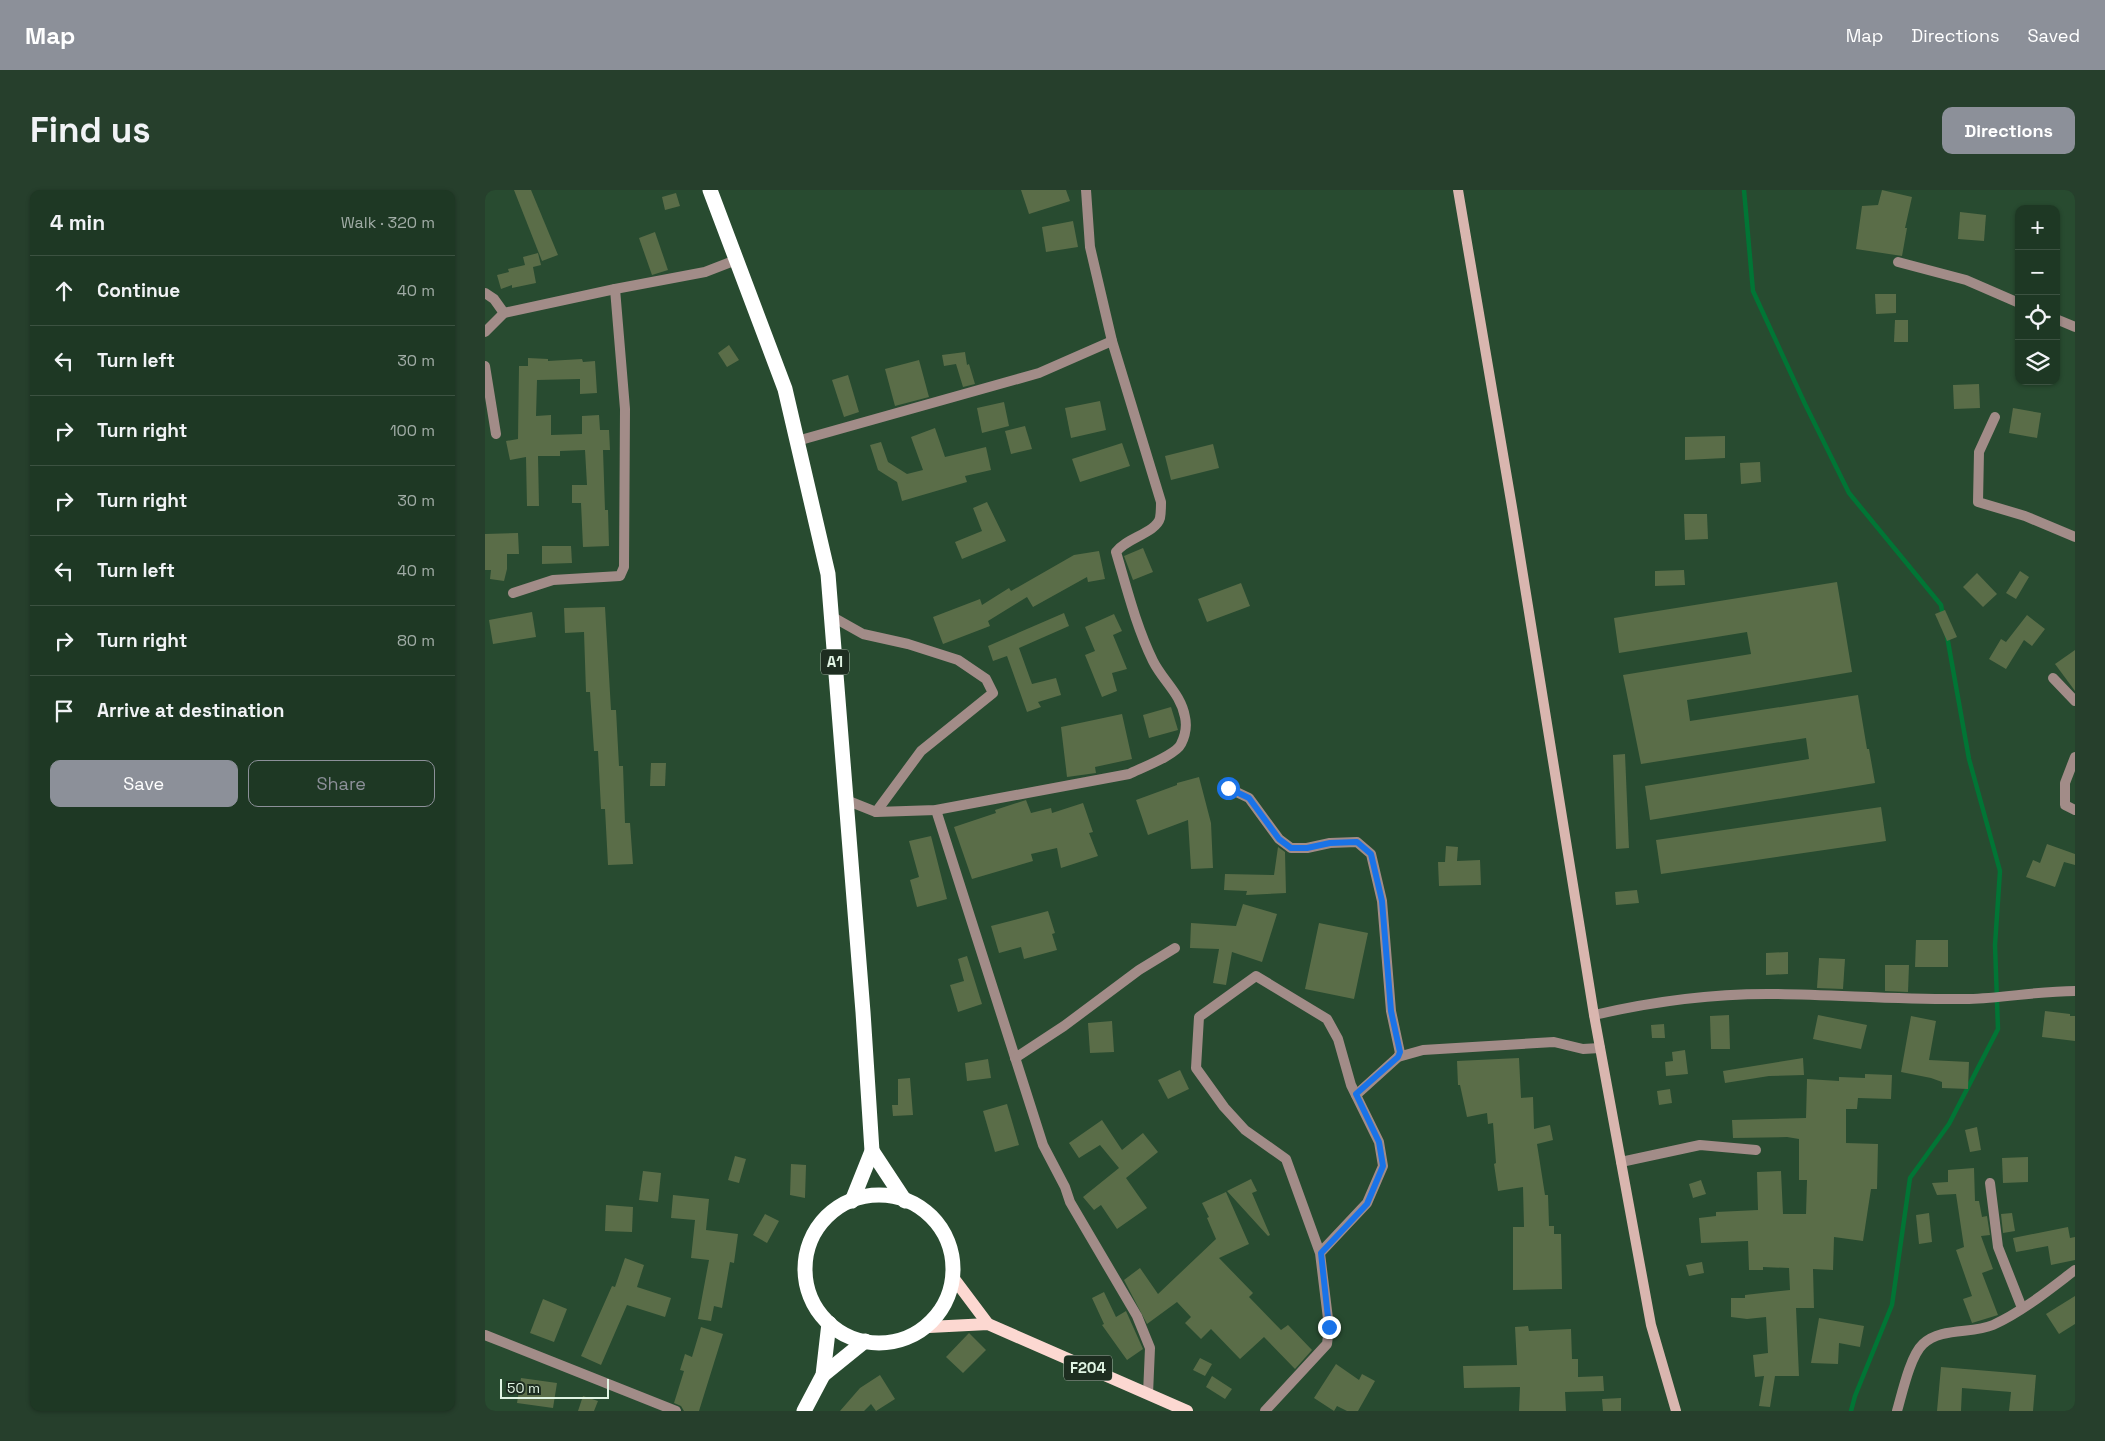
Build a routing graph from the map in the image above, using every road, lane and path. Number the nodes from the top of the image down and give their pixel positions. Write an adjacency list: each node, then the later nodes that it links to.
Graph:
1 (710, 190): 4 (highway, A1)
2 (1086, 190): 13 (street)
3 (1458, 190): 31 (main road)
4 (737, 260): 6 (street); 17 (highway, A1)
5 (1898, 262): 8 (street)
6 (615, 289): 9 (street); 19 (street)
7 (485, 293): 9 (street)
8 (2015, 301)
9 (504, 313): 12 (street)
10 (2060, 321): 11 (street)
11 (2075, 327)
12 (485, 332)
13 (1112, 341): 17 (street); 26 (street)
14 (485, 366): 16 (street)
15 (1995, 417): 18 (street)
16 (496, 434)
17 (797, 441): 20 (highway, A1)
18 (2075, 537)
19 (513, 593)
20 (831, 616): 25 (highway, A1); 28 (street)
21 (2053, 678): 22 (street)
22 (2075, 702)
23 (2075, 757): 27 (street)
24 (1228, 788): 33 (street)
25 (847, 800): 28 (street); 37 (highway, A1)
26 (936, 810): 28 (street); 34 (street)
27 (2075, 810)
28 (876, 812)
29 (1175, 948): 34 (street)
30 (2075, 991): 31 (street)
31 (1594, 1015): 32 (main road)
32 (1600, 1048): 33 (street); 38 (main road)
33 (1398, 1057): 35 (street)
34 (1015, 1058): 52 (street)
35 (1356, 1094): 42 (street); 42 (street)
36 (1756, 1150): 38 (street)
37 (872, 1151): 40 (highway, A1); 41 (highway, A1)
38 (1621, 1162): 57 (main road)
39 (1990, 1183): 45 (street)
40 (852, 1201): 41 (highway); 46 (highway)
41 (905, 1201): 44 (highway)
42 (1321, 1253): 56 (street)
43 (2075, 1270): 45 (street)
44 (952, 1276): 47 (main road, F204); 48 (highway)
45 (2022, 1308): 58 (street)
46 (829, 1323): 50 (highway); 51 (highway)
47 (988, 1324): 48 (main road, F204); 52 (main road, F204)
48 (929, 1327): 50 (highway)
49 (485, 1335): 53 (street)
50 (865, 1341): 51 (highway)
51 (823, 1375): 54 (highway)
52 (1148, 1394): 55 (main road, F204)
53 (676, 1411)
54 (804, 1411)
55 (1187, 1411)
56 (1265, 1411)
57 (1676, 1411)
58 (1897, 1411)

